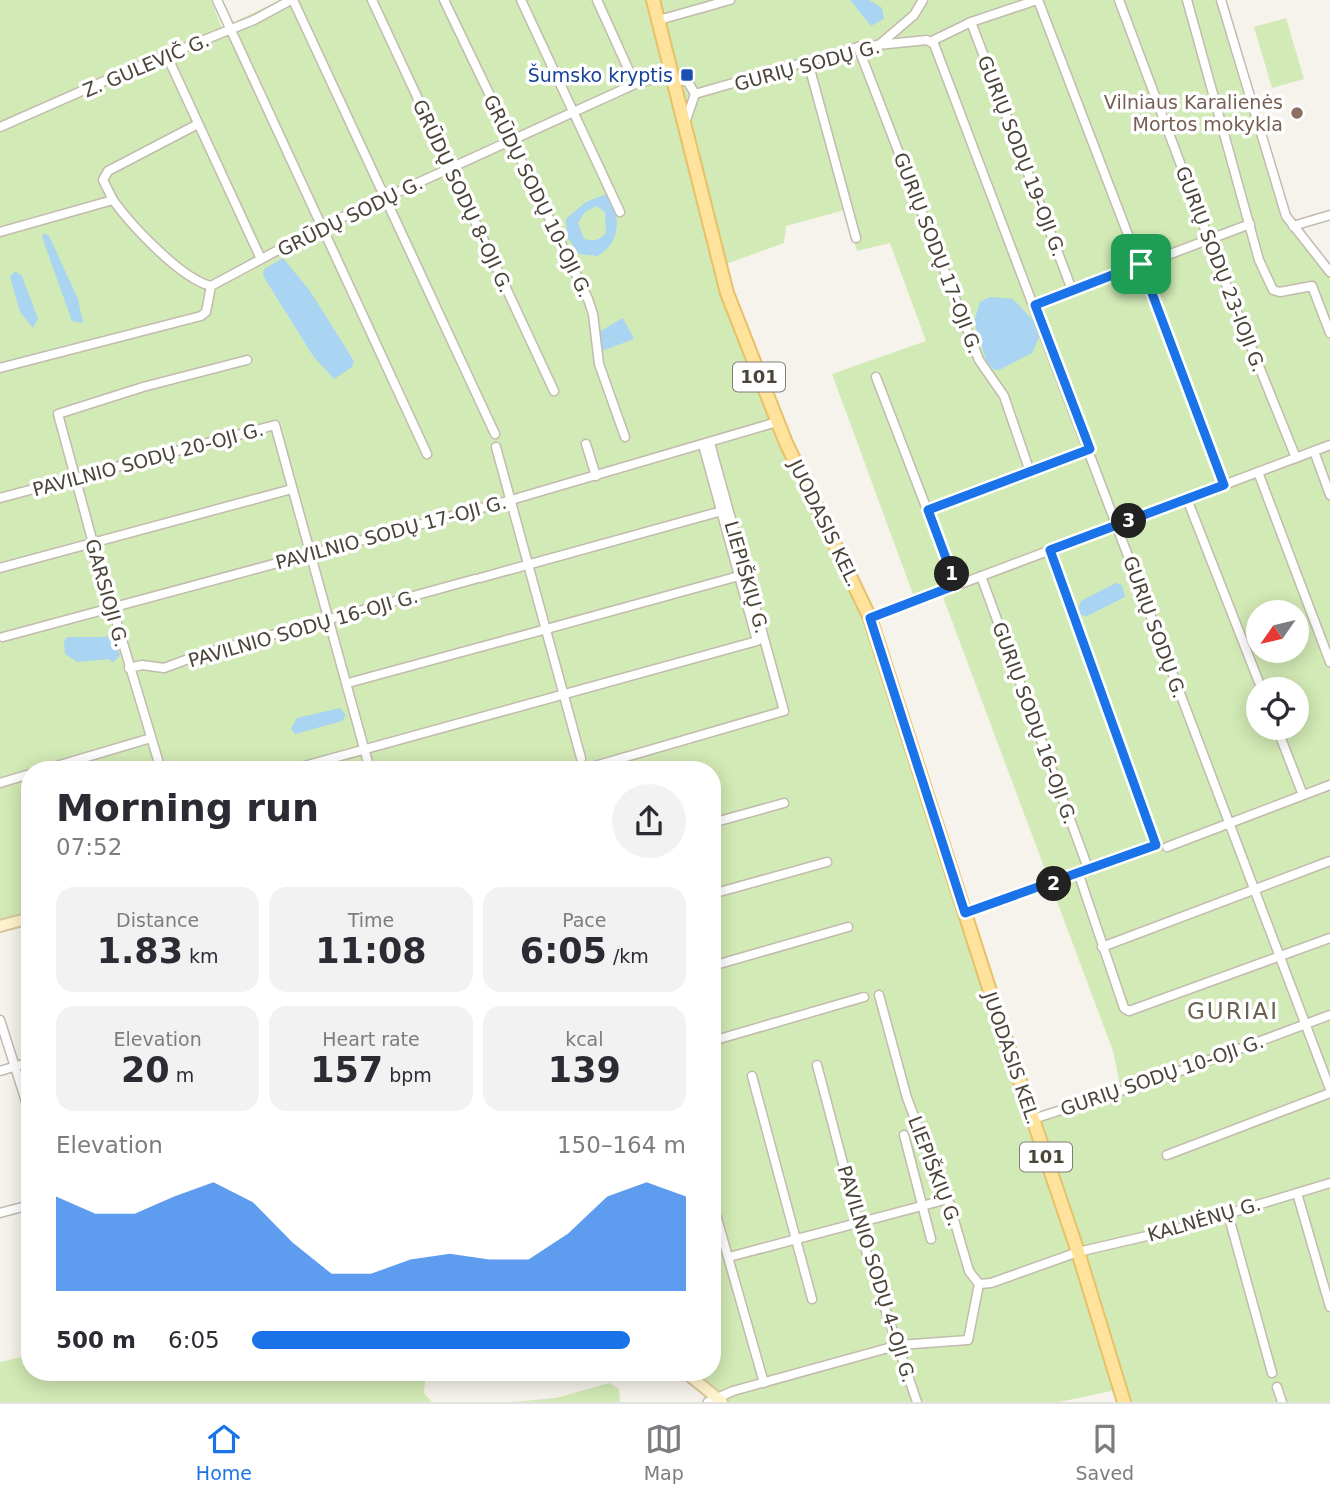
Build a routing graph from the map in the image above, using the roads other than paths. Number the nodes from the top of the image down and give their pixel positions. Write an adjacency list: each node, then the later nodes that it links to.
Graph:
1 (217, 0): 16 (street)
2 (292, 0): 16 (street, Z. GULEVIČ G.); 31 (street)
3 (372, 0): 30 (street, GRŪDŲ SODŲ 8-OJI G.)
4 (444, 0): 29 (street, GRŪDŲ SODŲ 10-OJI G.)
5 (521, 0): 25 (street)
6 (597, 0): 23 (street)
7 (653, 0): 14 (main road, 101)
8 (730, 0): 14 (street)
9 (923, 0): 18 (street)
10 (1037, 0): 15 (street); 42 (street)
11 (1119, 0): 40 (street, GURIŲ SODŲ 23-IOJI G.)
12 (1187, 0): 35 (street)
13 (1221, 0): 36 (street)
14 (659, 20): 22 (main road, 101)
15 (971, 22): 17 (street); 45 (street, GURIŲ SODŲ 19-OJI G.)
16 (230, 30): 20 (street, Z. GULEVIČ G.); 37 (street)
17 (932, 41): 18 (street, GURIŲ SODŲ G.); 46 (street, GURIŲ SODŲ G.)
18 (880, 44): 19 (street, GURIŲ SODŲ G.)
19 (858, 47): 21 (street, GURIŲ SODŲ G.); 63 (street, GURIŲ SODŲ 17-OJI G.)
20 (167, 56): 27 (street); 28 (street, Z. GULEVIČ G.)
21 (808, 62): 24 (street, GURIŲ SODŲ G.); 39 (street)
22 (674, 76): 23 (street, GRŪDŲ SODŲ G.); 24 (street); 26 (main road, 101)
23 (635, 85): 25 (street, GRŪDŲ SODŲ G.)
24 (695, 94): 26 (street)
25 (574, 112): 29 (street, GRŪDŲ SODŲ G.); 33 (street)
26 (685, 123): 52 (main road, JUODASIS KEL. / 101)
27 (198, 124): 32 (street); 41 (street)
28 (0, 127)
29 (510, 140): 30 (street, GRŪDŲ SODŲ G.); 54 (street, GRŪDŲ SODŲ 10-OJI G.)
30 (450, 169): 31 (street, GRŪDŲ SODŲ G.); 51 (street, GRŪDŲ SODŲ 8-OJI G.)
31 (386, 198): 37 (street, GRŪDŲ SODŲ G.); 53 (street)
32 (113, 200): 38 (street); 44 (street)
33 (620, 212)
34 (1330, 215): 36 (street)
35 (1250, 224): 40 (street); 47 (street)
36 (1293, 226): 43 (street)
37 (321, 228): 41 (street, GRŪDŲ SODŲ G.); 61 (street)
38 (0, 232)
39 (856, 238)
40 (1208, 240): 42 (street); 62 (street, GURIŲ SODŲ 23-IOJI G.)
41 (261, 259): 44 (street, GRŪDŲ SODŲ G.)
42 (1141, 264): 45 (street); 67 (street)
43 (1330, 272)
44 (211, 286): 49 (street)
45 (1072, 290): 46 (street)
46 (1035, 305): 59 (street, GURIŲ SODŲ G.)
47 (1330, 333)
48 (247, 360): 66 (street, GARSIOJI G.)
49 (0, 368)
50 (876, 377): 73 (street)
51 (554, 391)
52 (777, 422): 56 (street, PAVILNIO SODŲ 17-OJI G.); 86 (main road, JUODASIS KEL. / 101)
53 (495, 434)
54 (625, 438)
55 (586, 444): 65 (street)
56 (706, 444): 65 (street, PAVILNIO SODŲ 17-OJI G.); 74 (street); 102 (street, LIEPIŠKIŲ G.)
57 (1330, 445): 60 (street)
58 (496, 447): 72 (street)
59 (1090, 449): 63 (street); 75 (street, GURIŲ SODŲ G.)
60 (1314, 451): 62 (street); 69 (street)
61 (427, 454)
62 (1296, 458): 64 (street)
63 (1030, 472): 73 (street)
64 (1258, 472): 67 (street); 89 (street)
65 (596, 476): 72 (street, PAVILNIO SODŲ 17-OJI G.)
66 (75, 478): 68 (street, PAVILNIO SODŲ 20-OJI G.); 70 (street, PAVILNIO SODŲ 20-OJI G.); 76 (street, GARSIOJI G.)
67 (1224, 485): 71 (street)
68 (292, 489): 76 (street); 78 (street, PAVILNIO SODŲ 20-OJI G.)
69 (1330, 495)
70 (0, 498)
71 (1187, 499): 75 (street); 91 (street)
72 (511, 500): 78 (street, PAVILNIO SODŲ 17-OJI G.); 79 (street)
73 (928, 510): 83 (street)
74 (722, 511): 79 (street, PAVILNIO SODŲ 16-OJI G.); 81 (street)
75 (1118, 525): 77 (street); 109 (street, GURIŲ SODŲ G.)
76 (93, 544): 80 (street); 84 (street, GARSIOJI G.)
77 (1050, 550): 82 (street); 113 (street)
78 (310, 553): 84 (street, PAVILNIO SODŲ 17-OJI G.); 85 (street, PAVILNIO SODŲ 20-OJI G.)
79 (529, 565): 85 (street, PAVILNIO SODŲ 16-OJI G.); 87 (street)
80 (0, 568)
81 (740, 576): 87 (street); 93 (street)
82 (981, 576): 83 (street); 113 (street, GURIŲ SODŲ 16-OJI G.)
83 (956, 585): 86 (street)
84 (112, 609): 88 (street, PAVILNIO SODŲ 17-OJI G.); 90 (street, GARSIOJI G.)
85 (330, 618): 90 (street, PAVILNIO SODŲ 16-OJI G.); 92 (street, PAVILNIO SODŲ 20-OJI G.)
86 (870, 618): 117 (main road, JUODASIS KEL. / 101)
87 (547, 630): 92 (street); 93 (street)
88 (3, 637)
89 (1330, 662)
90 (129, 668): 94 (street, GARSIOJI G.)
91 (1257, 677)
92 (348, 683): 96 (street, PAVILNIO SODŲ 20-OJI G.)
93 (564, 694): 96 (street); 97 (street)
94 (150, 738): 98 (street); 99 (street, GARSIOJI G.)
95 (1282, 740): 106 (street)
96 (364, 748): 100 (street); 101 (street, PAVILNIO SODŲ 20-OJI G.)
97 (581, 758)
98 (73, 761)
99 (158, 761)
100 (320, 761)
101 (368, 761)
102 (615, 761)
103 (21, 777): 104 (street)
104 (0, 783)
105 (1330, 785): 109 (street)
106 (1301, 790)
107 (784, 803): 108 (street)
108 (721, 821)
109 (1230, 824): 110 (street); 115 (street, GURIŲ SODŲ G.)
110 (1167, 847)
111 (1330, 861): 115 (street)
112 (827, 862): 116 (street)
113 (1089, 871): 114 (street)
114 (1079, 875): 117 (street); 122 (street)
115 (1255, 890): 122 (street); 123 (street, GURIŲ SODŲ G.)
116 (721, 891)
117 (965, 913): 138 (main road, JUODASIS KEL. / 101)
118 (21, 920): 119 (street)
119 (0, 926)
120 (848, 927): 124 (street)
121 (1330, 938): 123 (street)
122 (1102, 947): 123 (street)
123 (1281, 958): 129 (street, GURIŲ SODŲ G.)
124 (721, 963)
125 (879, 995): 143 (street, LIEPIŠKIŲ G.)
126 (864, 997): 130 (street)
127 (1330, 1015): 129 (street, GURIŲ SODŲ 10-OJI G.)
128 (0, 1020): 133 (street)
129 (1306, 1025): 137 (street, GURIŲ SODŲ G.); 138 (street, GURIŲ SODŲ 10-OJI G.)
130 (721, 1038)
131 (21, 1064): 133 (street)
132 (817, 1065): 148 (street, PAVILNIO SODŲ 4-OJI G.)
133 (14, 1066): 134 (street); 136 (street)
134 (0, 1070)
135 (752, 1076): 150 (street)
136 (21, 1087)
137 (1330, 1091): 140 (street)
138 (1032, 1119): 152 (main road, JUODASIS KEL. / 101)
139 (904, 1135): 144 (street)
140 (1167, 1155)
141 (1330, 1183): 142 (street, KALNĖNŲ G.)
142 (1297, 1193): 147 (street, KALNĖNŲ G.); 156 (street)
143 (948, 1199): 144 (street); 154 (street, LIEPIŠKIŲ G.)
144 (923, 1206): 148 (street); 151 (street)
145 (21, 1207): 146 (street)
146 (0, 1213)
147 (1228, 1214): 152 (street, KALNĖNŲ G.); 158 (street)
148 (859, 1224): 150 (street); 157 (street, PAVILNIO SODŲ 4-OJI G.)
149 (721, 1231): 153 (street)
150 (796, 1239): 153 (street); 155 (street)
151 (931, 1239)
152 (1078, 1252): 154 (street); 164 (main road, JUODASIS KEL. / 101)
153 (729, 1257): 160 (street)
154 (979, 1284): 157 (street)
155 (811, 1299)
156 (1330, 1307)
157 (899, 1345): 160 (street); 163 (street, PAVILNIO SODŲ 4-OJI G.)
158 (1272, 1373)
159 (695, 1381): 162 (street)
160 (764, 1383): 162 (street)
161 (1277, 1387): 165 (street)
162 (716, 1401)
163 (916, 1402)
164 (1124, 1402)
165 (1282, 1402)

